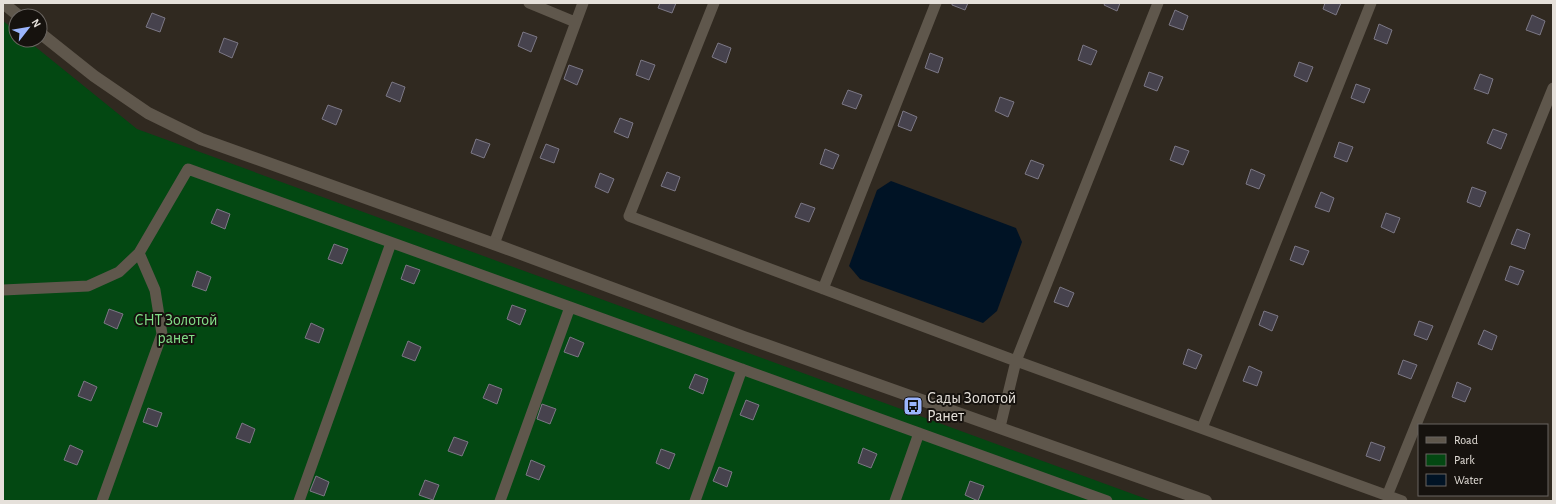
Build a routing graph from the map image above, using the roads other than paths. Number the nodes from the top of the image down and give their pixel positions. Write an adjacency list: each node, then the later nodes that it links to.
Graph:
1 (529, 3): 7 (lane)
2 (583, 3): 7 (lane)
3 (714, 3): 13 (lane)
4 (936, 3): 13 (lane)
5 (1158, 3): 16 (lane)
6 (1371, 3): 19 (lane)
7 (575, 22): 11 (lane)
8 (48, 39): 11 (street)
9 (1553, 88): 21 (lane)
10 (391, 243): 12 (lane); 15 (lane); 24 (lane)
11 (494, 244): 18 (street)
12 (139, 253): 14 (lane); 23 (lane)
13 (823, 289): 16 (lane)
14 (3, 290)
15 (570, 307): 17 (lane); 25 (lane)
16 (1016, 361): 18 (lane); 19 (lane)
17 (742, 369): 20 (lane); 26 (lane)
18 (1000, 427): 28 (street)
19 (1202, 428): 21 (lane)
20 (919, 433): 22 (lane); 27 (lane)
21 (1387, 496): 29 (lane)
22 (1103, 500)
23 (102, 501)
24 (298, 501)
25 (500, 501)
26 (695, 501)
27 (895, 501)
28 (1206, 501)
29 (1402, 501)

